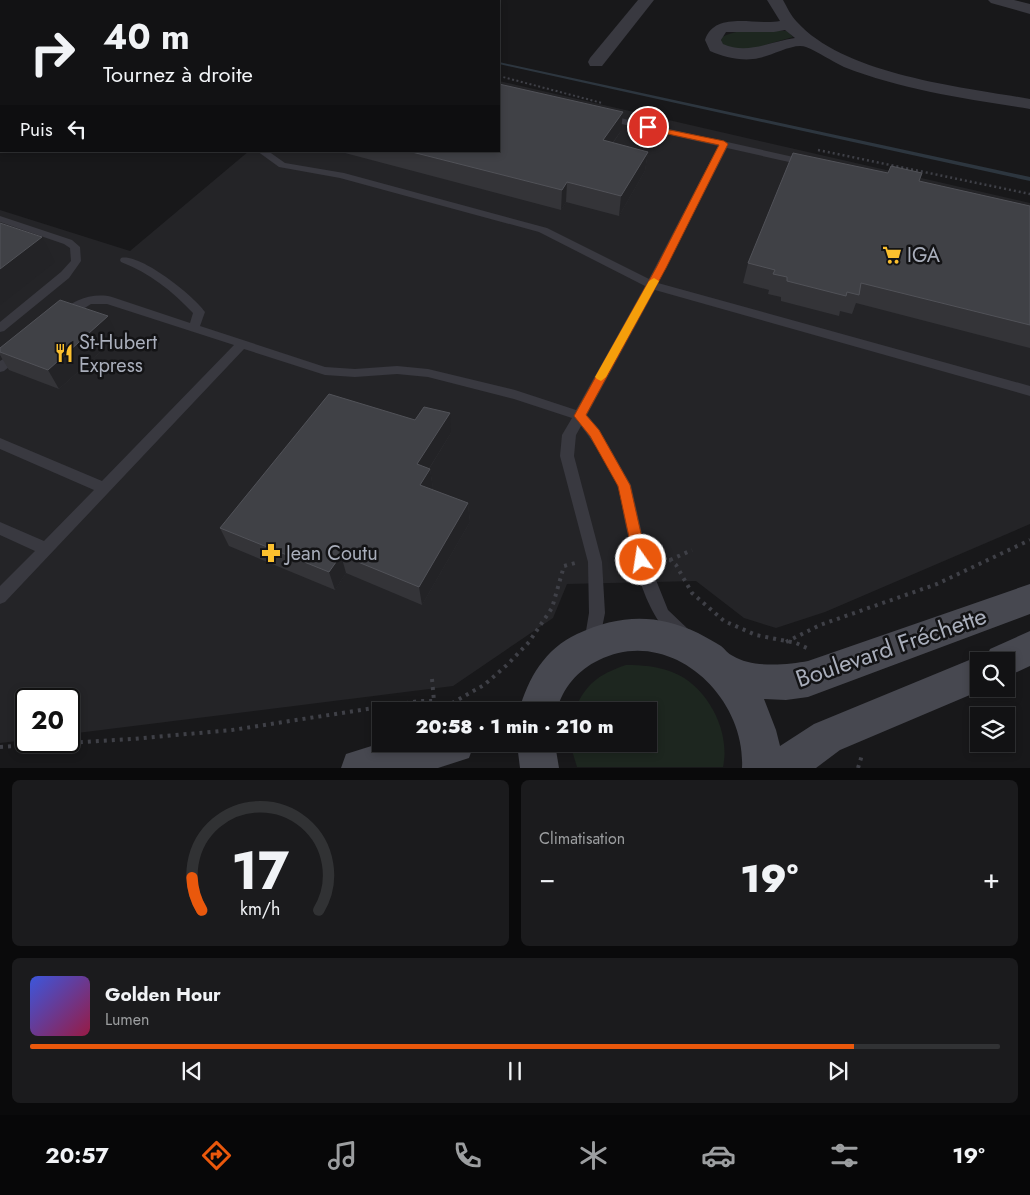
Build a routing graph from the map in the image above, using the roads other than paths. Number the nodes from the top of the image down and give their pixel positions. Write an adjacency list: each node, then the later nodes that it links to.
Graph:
1 (646, 0): 7 (street)
2 (775, 0): 5 (street)
3 (996, 0): 4 (street)
4 (1030, 9)
5 (790, 24): 6 (street); 6 (street)
6 (809, 41): 8 (street)
7 (596, 62)
8 (1030, 104)
9 (601, 117): 10 (lane)
10 (724, 144): 12 (lane); 15 (lane)
11 (262, 152): 15 (lane)
12 (814, 164)
13 (0, 219): 18 (lane)
14 (125, 260): 17 (lane)
15 (652, 285): 22 (lane); 23 (lane)
16 (57, 322): 17 (lane)
17 (194, 327): 19 (lane)
18 (0, 328)
19 (243, 343): 23 (lane); 25 (lane)
20 (28, 345): 21 (lane)
21 (0, 368)
22 (1030, 391)
23 (580, 416): 30 (lane); 33 (lane)
24 (0, 443): 25 (lane)
25 (104, 488): 27 (lane)
26 (0, 528): 27 (lane)
27 (46, 549): 28 (lane)
28 (0, 597)
29 (1030, 599): 33 (main road, Boulevard Fréchette)
30 (592, 643): 33 (main road, Boulevard Fréchette); 35 (main road, Boulevard Fréchette)
31 (1030, 648): 32 (main road)
32 (1015, 656)
33 (712, 661): 40 (main road)
34 (970, 677): 41 (main road)
35 (539, 702)
36 (423, 752): 38 (main road)
37 (537, 752): 39 (main road)
38 (360, 768)
39 (540, 768)
40 (762, 768)
41 (782, 768)

